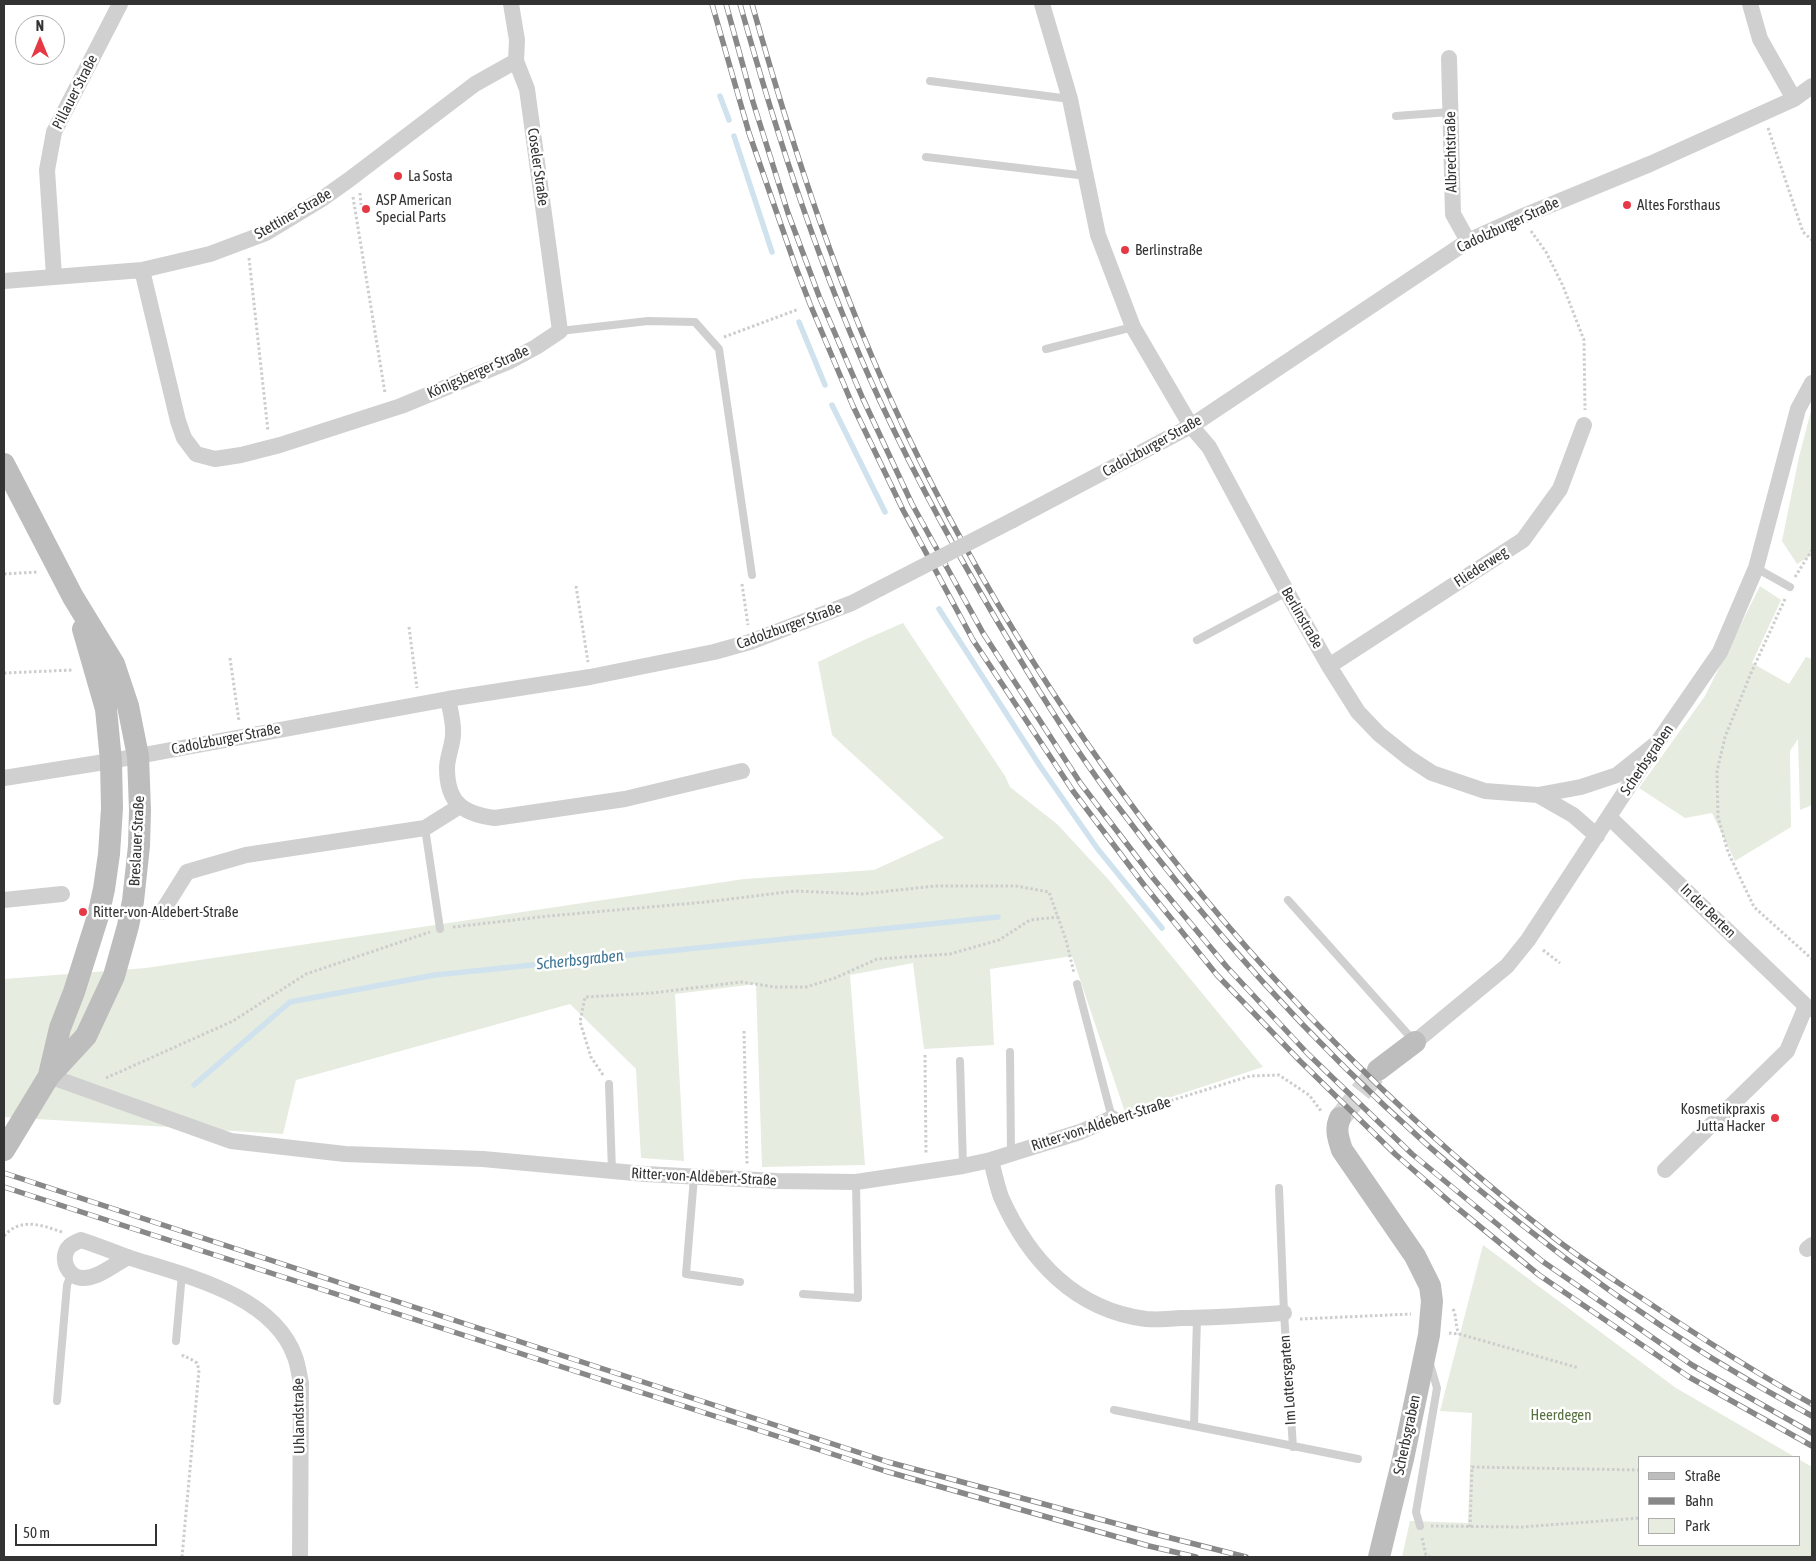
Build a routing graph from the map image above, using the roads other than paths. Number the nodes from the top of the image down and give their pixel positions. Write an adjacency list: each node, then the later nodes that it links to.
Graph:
1 (120, 4): 17 (street, Pillauer Straße)
2 (511, 4): 6 (street, Coseler Straße)
3 (1042, 4): 9 (street, Berlinstraße)
4 (1750, 4): 10 (street)
5 (1449, 58): 11 (street, Albrechtstraße)
6 (516, 60): 16 (street, Stettiner Straße); 20 (street, Coseler Straße)
7 (930, 81): 9 (lane)
8 (1812, 86): 10 (street, Cadolzburger Straße)
9 (1070, 99): 14 (street, Berlinstraße)
10 (1794, 99): 15 (street, Cadolzburger Straße)
11 (1450, 112): 12 (lane); 15 (street, Albrechtstraße)
12 (1396, 116)
13 (926, 157): 14 (lane)
14 (1087, 176): 19 (street, Berlinstraße)
15 (1468, 241): 24 (street, Cadolzburger Straße)
16 (142, 270): 17 (street, Stettiner Straße); 20 (street, Königsberger Straße)
17 (54, 276): 18 (street, Stettiner Straße)
18 (4, 281)
19 (1133, 328): 21 (lane); 24 (street, Berlinstraße)
20 (560, 331): 27 (lane, Königsberger Straße)
21 (1046, 349)
22 (1812, 384): 26 (street, Scherbsgraben)
23 (1584, 425): 32 (street, Fliederweg)
24 (1190, 426): 29 (street, Berlinstraße); 33 (street, Cadolzburger Straße, bridge)
25 (4, 464): 30 (main road, Breslauer Straße)
26 (1756, 568): 28 (lane); 34 (street, Scherbsgraben)
27 (752, 575)
28 (1790, 587)
29 (1287, 592): 31 (lane); 32 (street, Berlinstraße)
30 (73, 597): 35 (main road, Breslauer Straße); 36 (main road, Breslauer Straße)
31 (1197, 640)
32 (1329, 666): 39 (street, Berlinstraße)
33 (448, 699): 35 (street, Cadolzburger Straße); 40 (street)
34 (1657, 743): 39 (street, Berlinstraße); 41 (street, Scherbsgraben)
35 (138, 756): 36 (street, Cadolzburger Straße); 55 (main road, Breslauer Straße)
36 (111, 761): 38 (street, Cadolzburger Straße); 55 (main road, Breslauer Straße)
37 (742, 771): 40 (street)
38 (4, 778)
39 (1538, 795): 43 (street, Berlinstraße)
40 (460, 806): 42 (street)
41 (1610, 816): 43 (street, Scherbsgraben); 50 (street, In der Berten)
42 (425, 828): 47 (street); 48 (lane)
43 (1597, 836): 51 (street, Scherbsgraben)
44 (62, 894): 45 (street)
45 (4, 900)
46 (1288, 900): 51 (lane)
47 (162, 912)
48 (440, 929)
49 (1077, 984): 57 (lane)
50 (1809, 1008): 63 (street, In der Berten)
51 (1415, 1042): 54 (main road, Scherbsgraben)
52 (1010, 1052): 60 (lane)
53 (960, 1061): 62 (lane)
54 (1378, 1070)
55 (48, 1076): 59 (main road, Breslauer Straße); 64 (street, Ritter-von-Aldebert-Straße)
56 (610, 1084): 64 (lane)
57 (1112, 1118): 60 (street, Ritter-von-Aldebert-Straße)
58 (1339, 1121): 76 (main road, Scherbsgraben)
59 (4, 1150)
60 (1011, 1153): 61 (street, Ritter-von-Aldebert-Straße)
61 (991, 1160): 62 (street, Ritter-von-Aldebert-Straße); 74 (street, Im Lottersgarten)
62 (962, 1166): 66 (street, Ritter-von-Aldebert-Straße)
63 (1665, 1170)
64 (612, 1171): 65 (street, Ritter-von-Aldebert-Straße)
65 (694, 1177): 66 (street, Ritter-von-Aldebert-Straße); 71 (lane)
66 (856, 1182): 72 (lane)
67 (1279, 1188): 73 (lane, Im Lottersgarten)
68 (128, 1257): 69 (street, Uhlandstraße); 70 (street); 70 (street, Uhlandstraße)
69 (182, 1273): 75 (lane); 84 (street, Uhlandstraße)
70 (71, 1274): 77 (lane)
71 (740, 1282)
72 (803, 1294)
73 (1284, 1313): 74 (street, Im Lottersgarten); 80 (lane, Im Lottersgarten)
74 (1197, 1318): 79 (lane)
75 (176, 1342)
76 (1427, 1343): 82 (lane); 83 (main road, Scherbsgraben)
77 (57, 1401)
78 (1114, 1410): 79 (lane, Im Lottersgarten)
79 (1194, 1426): 80 (lane, Im Lottersgarten)
80 (1293, 1447): 81 (lane, Im Lottersgarten)
81 (1358, 1459)
82 (1420, 1526)
83 (1379, 1556)
84 (300, 1557)

